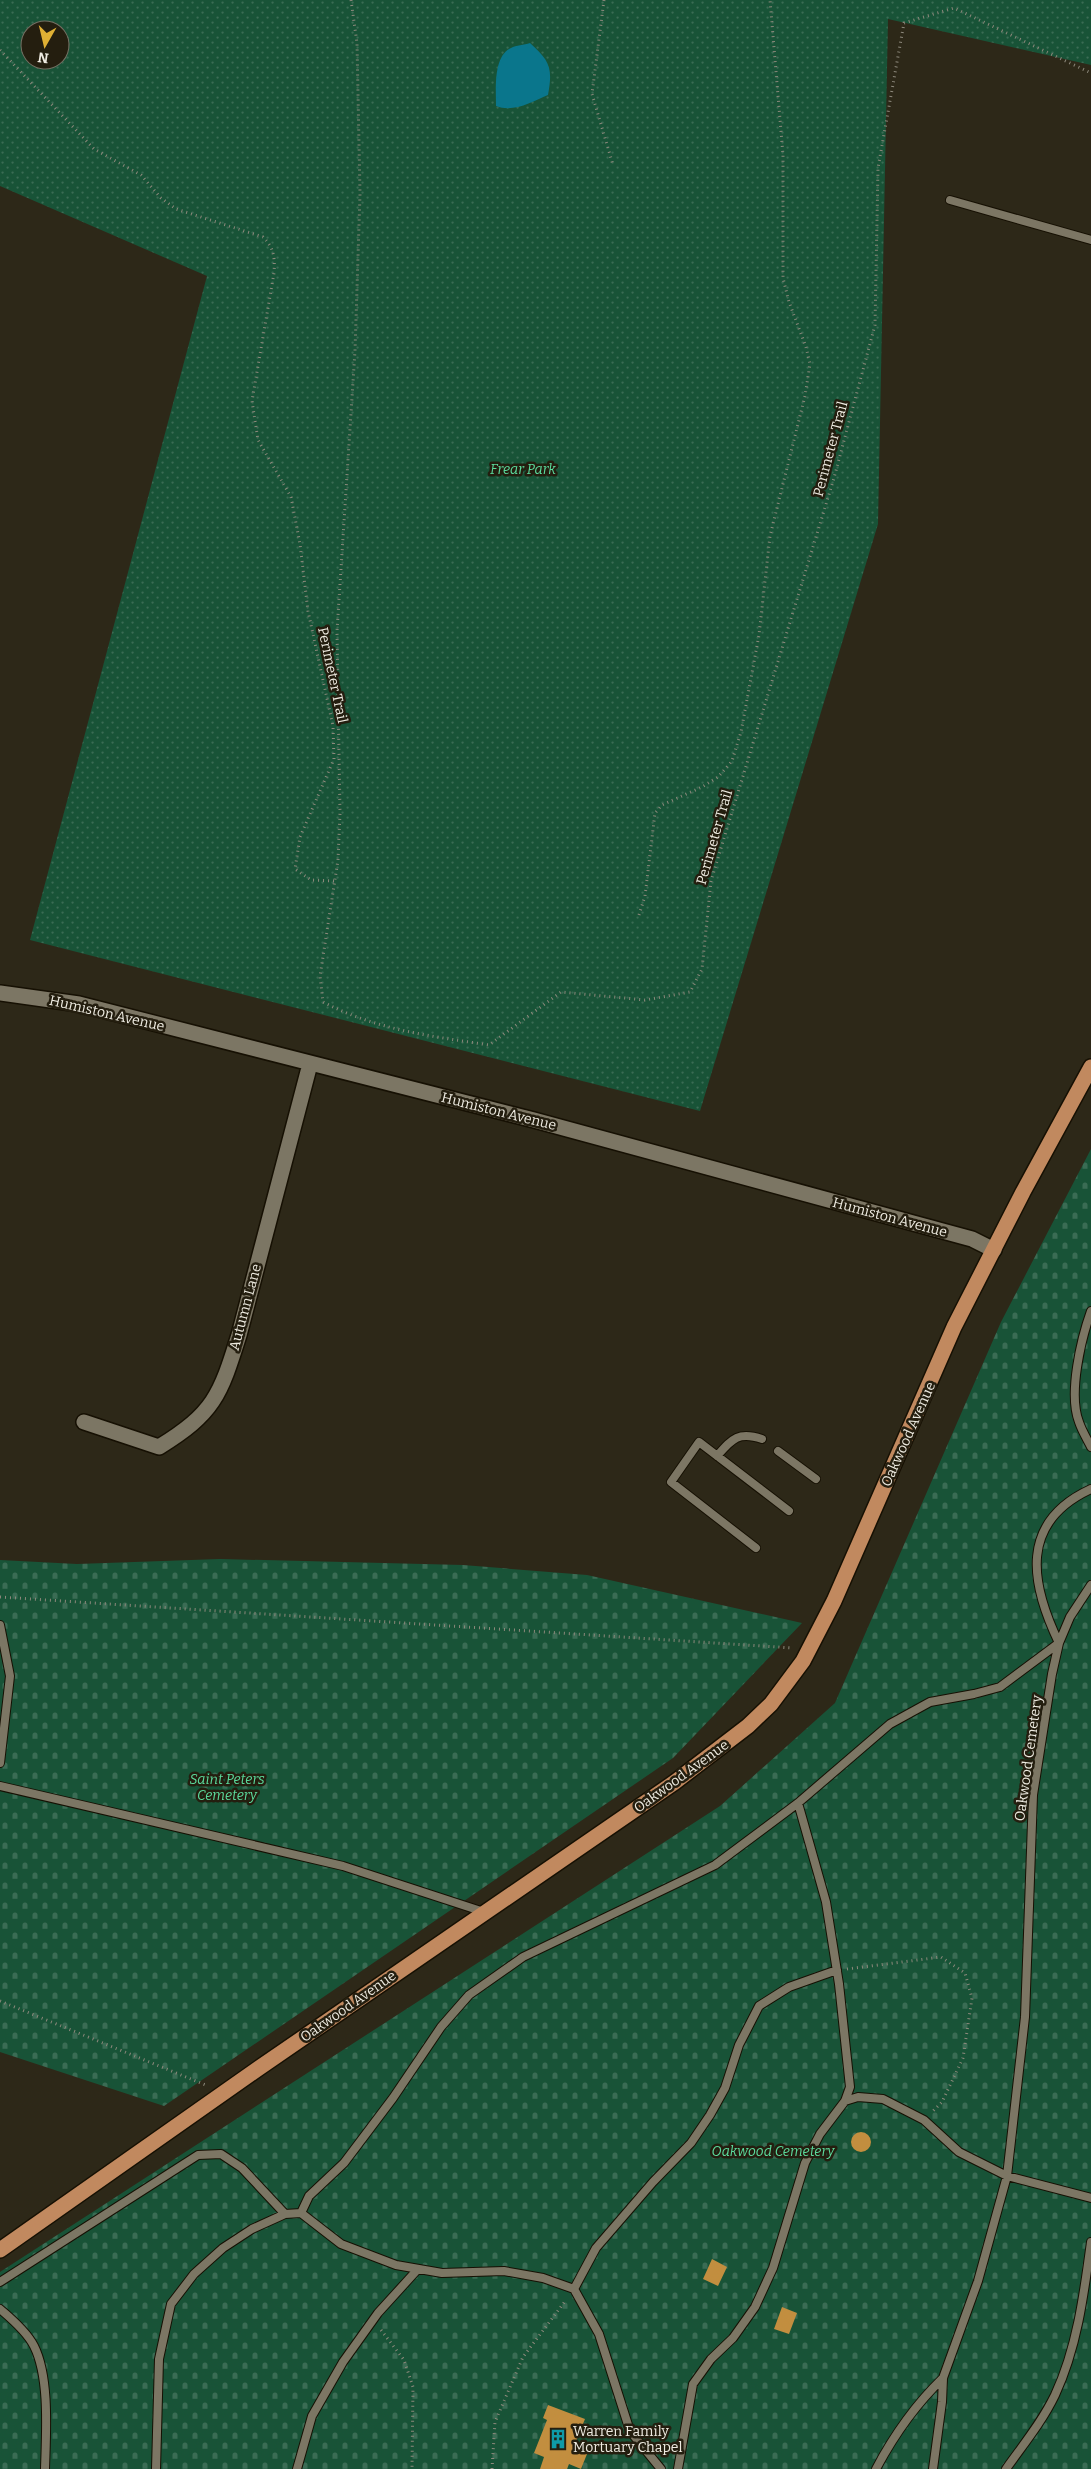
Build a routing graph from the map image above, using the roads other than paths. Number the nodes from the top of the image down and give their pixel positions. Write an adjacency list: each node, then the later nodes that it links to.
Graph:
1 (950, 200): 2 (lane)
2 (1091, 240)
3 (0, 993): 4 (street, Humiston Avenue)
4 (310, 1064): 6 (street, Humiston Avenue); 8 (street, Autumn Lane)
5 (1091, 1067): 6 (main road, Oakwood Avenue)
6 (994, 1250): 23 (main road, Oakwood Avenue)
7 (1091, 1311): 10 (lane)
8 (84, 1422)
9 (762, 1439): 12 (lane)
10 (1091, 1447)
11 (778, 1451): 13 (lane)
12 (717, 1456): 15 (lane); 16 (lane)
13 (816, 1479)
14 (1091, 1489): 19 (lane)
15 (789, 1512)
16 (756, 1548)
17 (1091, 1585): 19 (lane, Oakwood Cemetery)
18 (0, 1625): 20 (lane)
19 (1059, 1643): 22 (lane); 26 (lane, Oakwood Cemetery)
20 (0, 1763)
21 (0, 1786): 23 (lane)
22 (798, 1803): 24 (lane); 29 (lane)
23 (484, 1912): 31 (main road, Oakwood Avenue)
24 (837, 1970): 25 (lane); 34 (lane)
25 (845, 2101): 26 (lane); 41 (lane)
26 (1007, 2176): 27 (lane); 36 (lane, Oakwood Cemetery)
27 (1091, 2198)
28 (285, 2214): 29 (lane); 33 (lane); 38 (lane)
29 (301, 2214): 32 (lane)
30 (1091, 2242): 44 (lane)
31 (0, 2250)
32 (418, 2269): 34 (lane); 39 (lane)
33 (0, 2282)
34 (574, 2289): 40 (lane)
35 (0, 2309): 37 (lane)
36 (943, 2378): 42 (lane, Oakwood Cemetery); 43 (lane, Oakwood Cemetery)
37 (45, 2469)
38 (156, 2469)
39 (297, 2469)
40 (661, 2469)
41 (678, 2469)
42 (876, 2469)
43 (933, 2469)
44 (1006, 2469)

